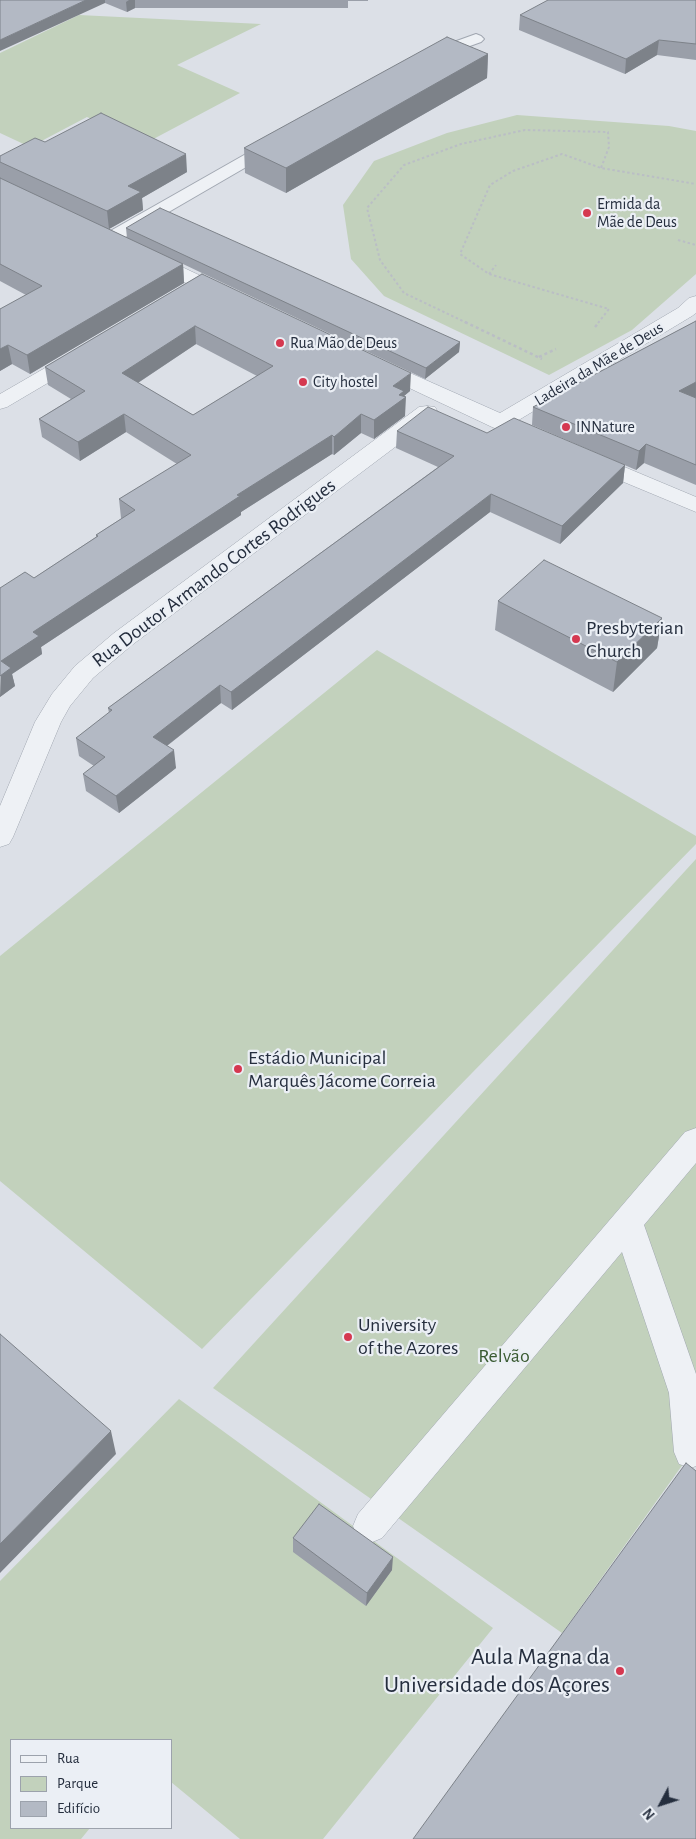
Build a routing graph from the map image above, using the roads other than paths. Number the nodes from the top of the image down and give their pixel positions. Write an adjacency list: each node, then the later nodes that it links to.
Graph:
1 (476, 39): 2 (lane)
2 (416, 62)
3 (289, 136): 4 (lane)
4 (117, 241): 6 (street)
5 (696, 302): 11 (street, Ladeira da Mãe de Deus)
6 (245, 304)
7 (92, 348): 10 (street)
8 (359, 357): 9 (street)
9 (446, 398): 11 (street); 13 (street, Rua Doutor Armando Cortes Rodrigues)
10 (0, 403)
11 (500, 422): 12 (street)
12 (696, 505)
13 (0, 837)
14 (696, 1141): 15 (street)
15 (627, 1222): 16 (street); 17 (street)
16 (691, 1452)
17 (370, 1526)

